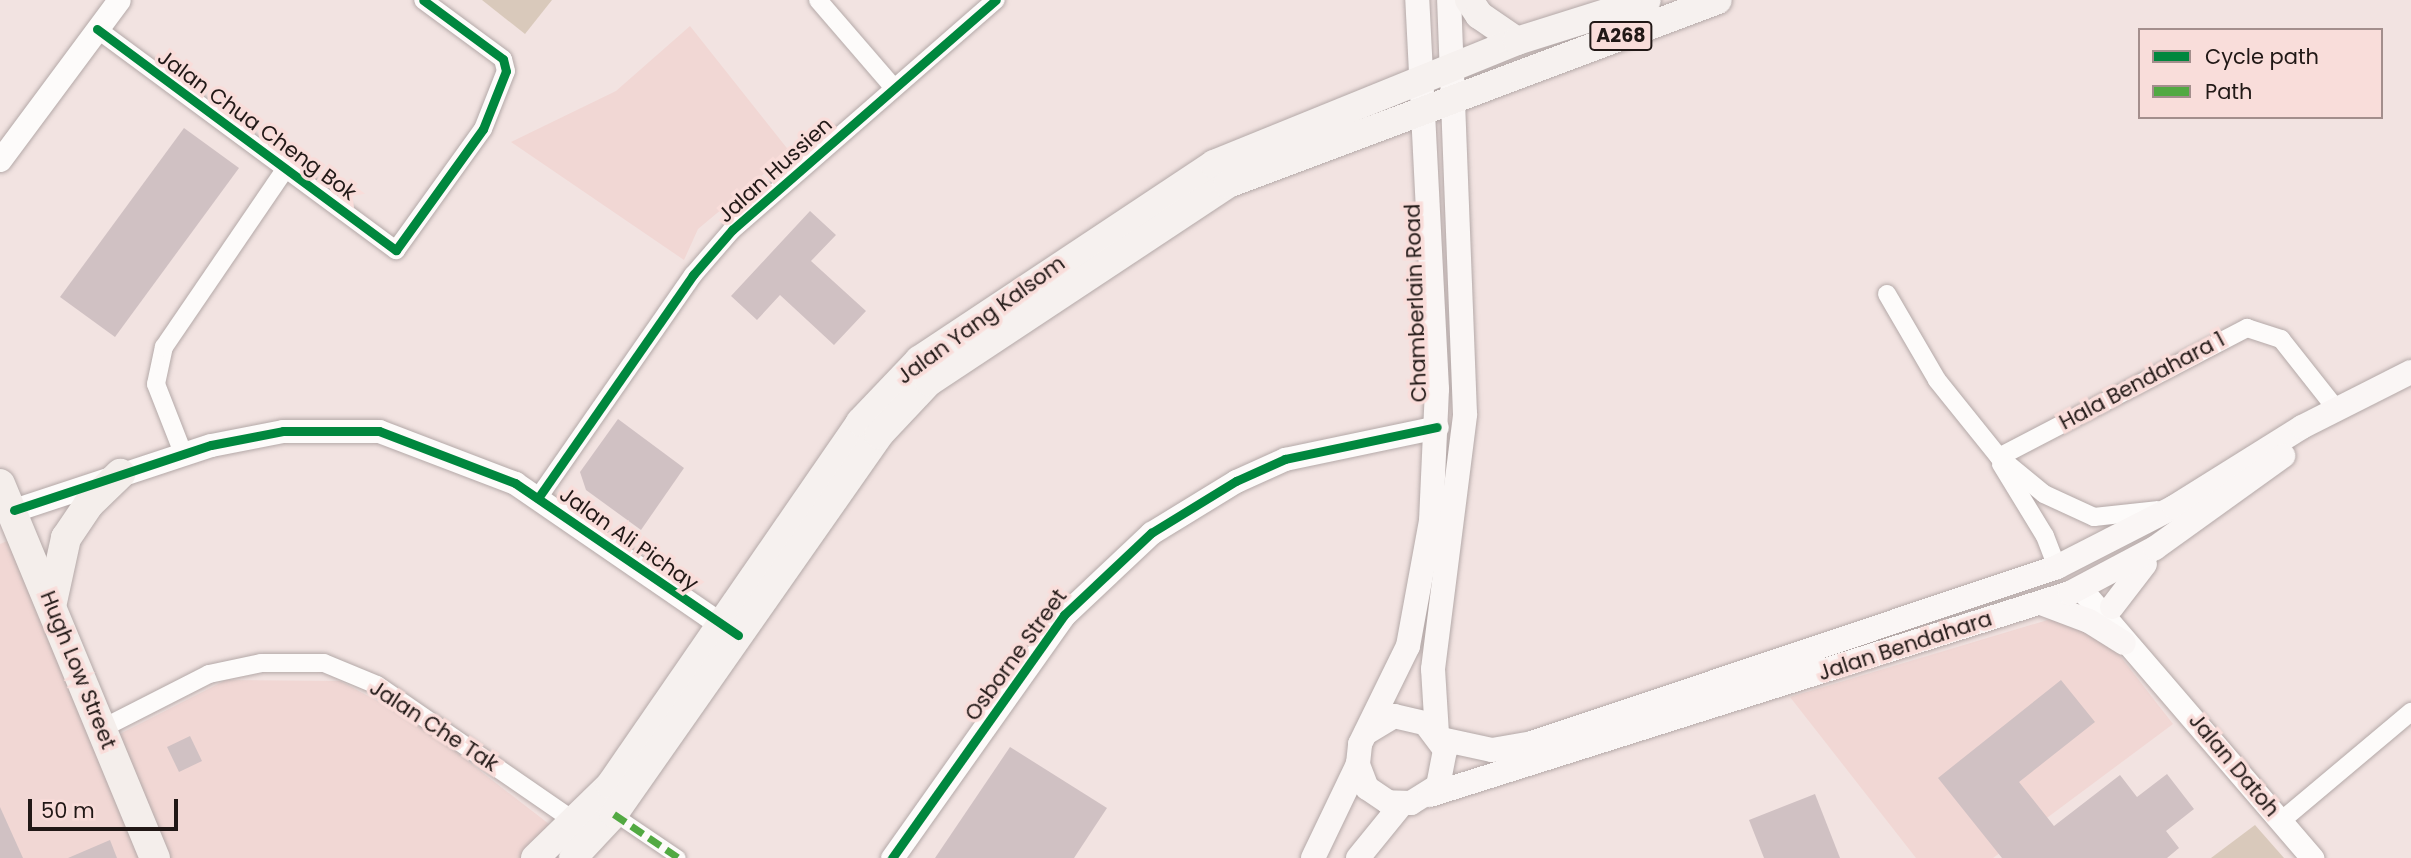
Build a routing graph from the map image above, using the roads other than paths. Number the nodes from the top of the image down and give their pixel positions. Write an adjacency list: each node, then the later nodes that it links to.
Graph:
1 (119, 0): 10 (street)
2 (423, 0): 18 (street, Jalan Chua Cheng Bok)
3 (818, 0): 14 (street)
4 (996, 0): 14 (street, Jalan Hussien)
5 (1417, 0): 13 (main road, Chamberlain Road)
6 (1449, 0): 12 (main road, Chamberlain Road)
7 (1469, 0): 11 (main road)
8 (1647, 0): 11 (main road, A268)
9 (1717, 0): 15 (main road, A268)
10 (97, 29): 17 (street); 18 (street, Jalan Chua Cheng Bok)
11 (1517, 41): 12 (main road, A268)
12 (1451, 67): 13 (main road, Jalan Yang Kalsom); 15 (main road, Chamberlain Road); 16 (main road)
13 (1421, 79): 16 (main road, Chamberlain Road); 20 (main road, Jalan Yang Kalsom)
14 (894, 88): 28 (street, Jalan Hussien)
15 (1454, 101): 16 (main road, Jalan Yang Kalsom); 45 (main road, Chamberlain Road)
16 (1424, 112): 20 (main road, Jalan Yang Kalsom); 23 (main road, Chamberlain Road)
17 (0, 160)
18 (286, 169): 24 (street)
19 (1887, 294): 25 (street)
20 (998, 320): 38 (main road, Jalan Yang Kalsom)
21 (2411, 372): 22 (main road, Jalan Bendahara)
22 (2337, 410): 25 (street, Hala Bendahara 1); 29 (main road, Jalan Bendahara); 31 (main road, Jalan Bendahara)
23 (1437, 427): 43 (main road, Chamberlain Road); 56 (street, Osborne Street)
24 (183, 453): 26 (street, Jalan Ali Pichay); 28 (street, Jalan Ali Pichay)
25 (1999, 457): 29 (street); 32 (street)
26 (120, 474): 30 (street, Jalan Ali Pichay); 35 (highway)
27 (0, 484): 30 (highway, Hugh Low Street)
28 (538, 498): 38 (street, Jalan Ali Pichay)
29 (2174, 507): 32 (main road, Jalan Bendahara); 33 (main road)
30 (11, 522): 35 (highway, Hugh Low Street)
31 (2178, 532): 33 (main road, Jalan Bendahara); 37 (main road)
32 (2057, 567): 34 (main road, Jalan Bendahara)
33 (2086, 583): 34 (main road); 36 (main road, Jalan Bendahara); 37 (street, Jalan Datoh); 39 (street, Jalan Datoh)
34 (1965, 597): 44 (main road, Jalan Bendahara)
35 (52, 602): 42 (highway, Hugh Low Street)
36 (2041, 603): 39 (main road); 44 (main road, Jalan Bendahara)
37 (2112, 607): 40 (street, Jalan Datoh)
38 (729, 630): 49 (main road, Jalan Yang Kalsom); 51 (main road, Jalan Yang Kalsom)
39 (2124, 643): 40 (street, Jalan Datoh)
40 (2155, 671): 50 (street, Jalan Datoh)
41 (2411, 712): 50 (street)
42 (103, 728): 51 (street, Jalan Che Tak); 52 (highway, Hugh Low Street)
43 (1366, 733): 45 (main road); 46 (main road)
44 (1594, 734): 45 (main road, Jalan Bendahara); 47 (main road, Jalan Bendahara)
45 (1439, 736): 47 (main road)
46 (1357, 764): 48 (main road); 57 (main road)
47 (1430, 795): 48 (main road)
48 (1401, 804): 58 (main road)
49 (614, 814): 51 (main road, Jalan Yang Kalsom); 55 (street)
50 (2281, 821): 59 (street, Jalan Datoh)
51 (585, 829): 53 (main road, Jalan Yang Kalsom); 54 (main road, Jalan Yang Kalsom)
52 (155, 858)
53 (535, 858)
54 (573, 858)
55 (679, 858)
56 (892, 858)
57 (1313, 858)
58 (1358, 858)
59 (2312, 858)

